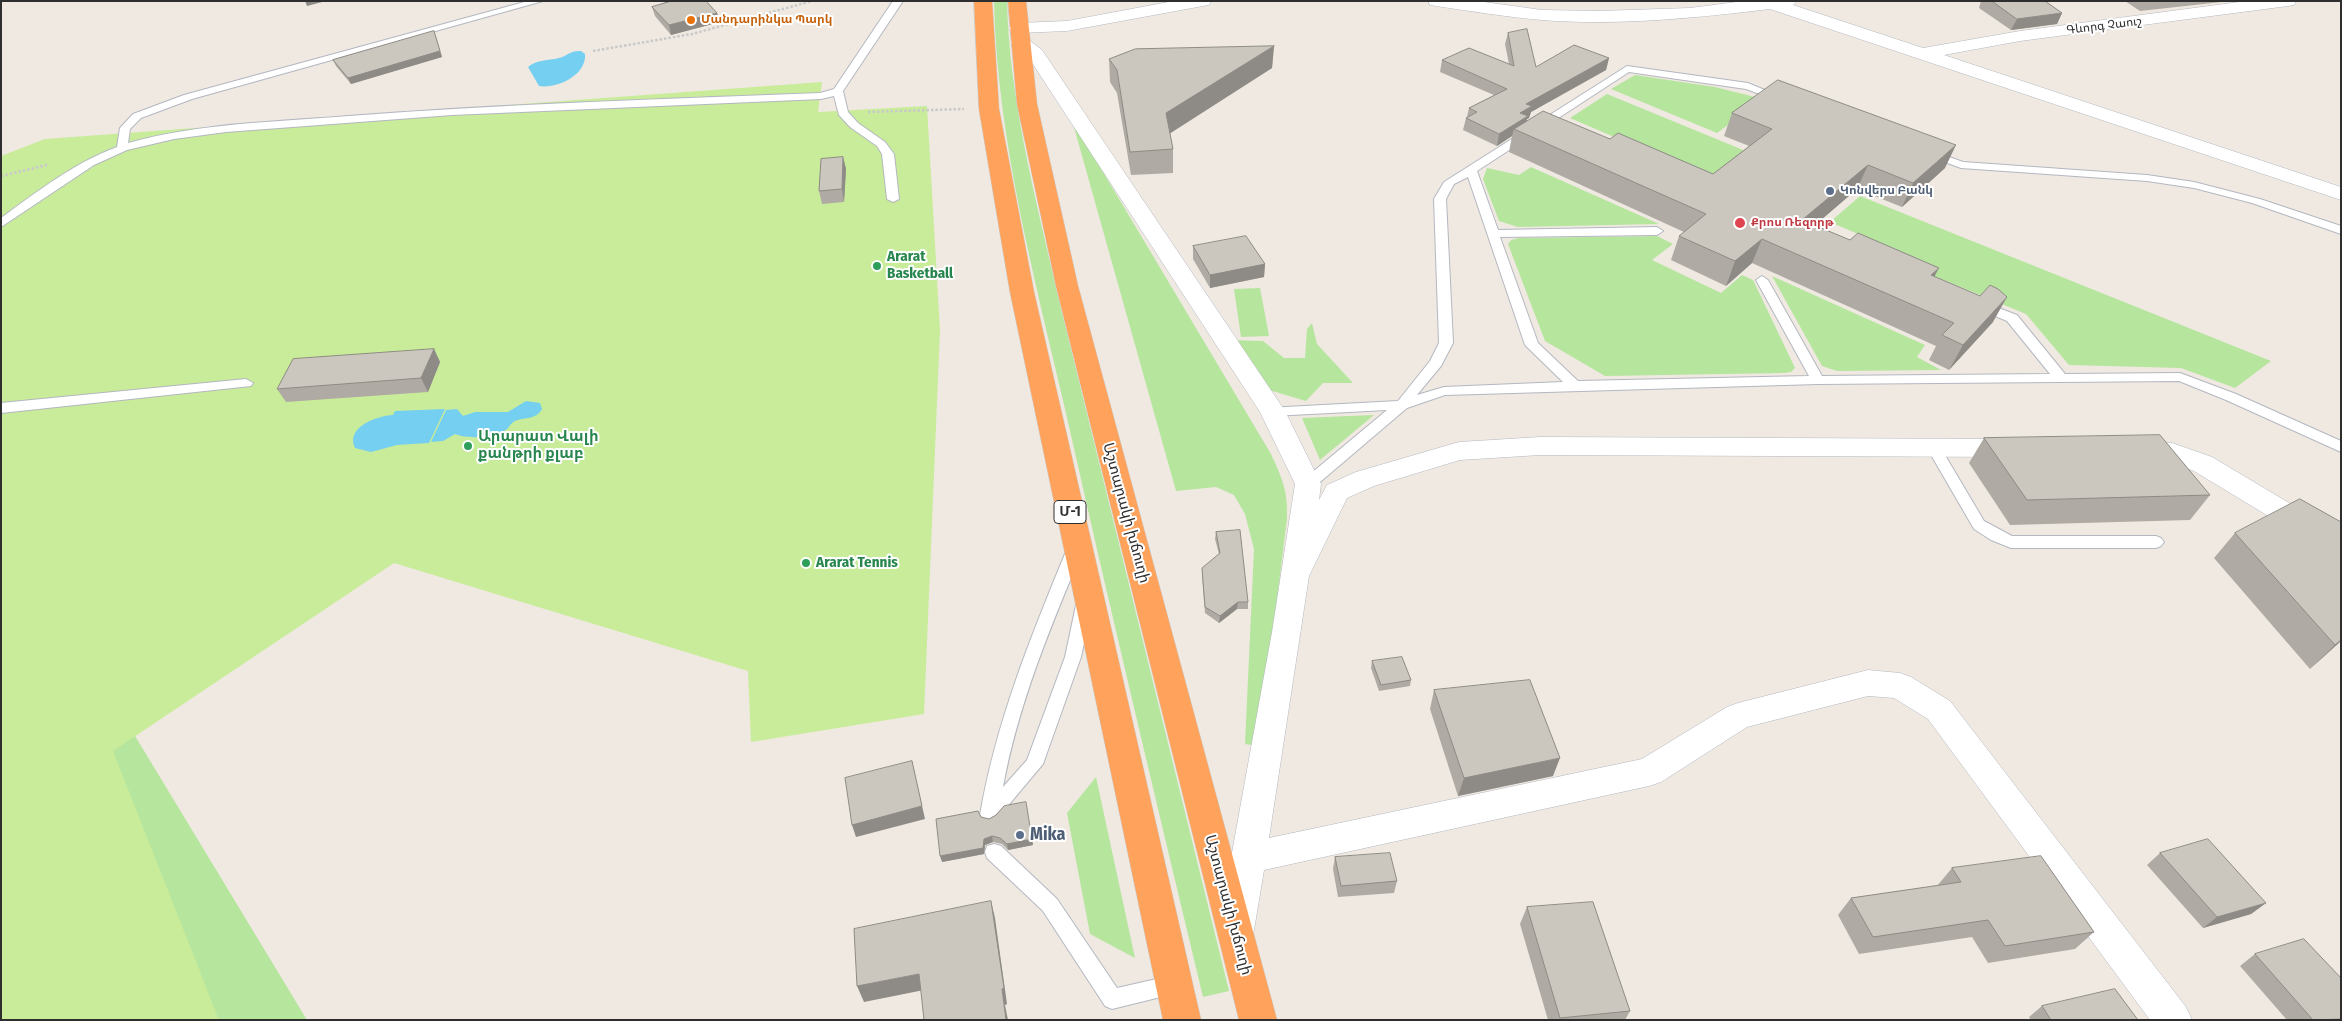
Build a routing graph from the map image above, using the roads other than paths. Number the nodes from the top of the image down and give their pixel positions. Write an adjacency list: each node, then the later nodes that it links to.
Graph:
1 (538, 1): 14 (lane)
2 (898, 1): 11 (lane)
3 (983, 1): 37 (highway, Մ-1)
4 (1203, 1): 9 (street)
5 (1436, 1): 8 (street)
6 (2288, 1): 10 (street, Գևորգ Չաուշ)
7 (1781, 3): 8 (street); 10 (street)
8 (1496, 6)
9 (1018, 24): 30 (street); 43 (highway, Աշտարակի խճուղի)
10 (1920, 54): 16 (street)
11 (838, 91): 14 (lane); 17 (lane)
12 (1794, 104): 15 (lane)
13 (1914, 148): 19 (lane)
14 (122, 149): 18 (lane)
15 (1471, 170): 21 (lane); 28 (lane)
16 (2341, 194)
17 (893, 199)
18 (1, 224)
19 (2341, 230)
20 (1656, 231): 21 (lane)
21 (1493, 234): 27 (lane)
22 (1762, 280): 25 (lane)
23 (1966, 299): 24 (lane)
24 (2060, 378): 25 (lane); 31 (lane)
25 (1818, 380): 27 (lane)
26 (246, 383): 29 (lane)
27 (1575, 386): 28 (lane)
28 (1402, 405): 30 (lane); 35 (lane)
29 (1, 408)
30 (1272, 411): 35 (street)
31 (2341, 447)
32 (1934, 448): 33 (street); 36 (lane); 39 (street)
33 (2042, 448)
34 (2120, 449): 38 (street)
35 (1308, 484): 39 (street)
36 (2156, 542)
37 (1077, 545): 40 (highway, Մ-1); 40 (lane)
38 (2341, 547)
39 (1294, 578): 42 (street)
40 (1087, 588): 44 (highway, Մ-1)
41 (994, 852): 44 (lane)
42 (1248, 858): 43 (street); 47 (street)
43 (1235, 937): 46 (highway, Աշտարակի խճուղի)
44 (1174, 985): 45 (highway, Մ-1)
45 (1182, 1020)
46 (1258, 1020)
47 (2173, 1020)

